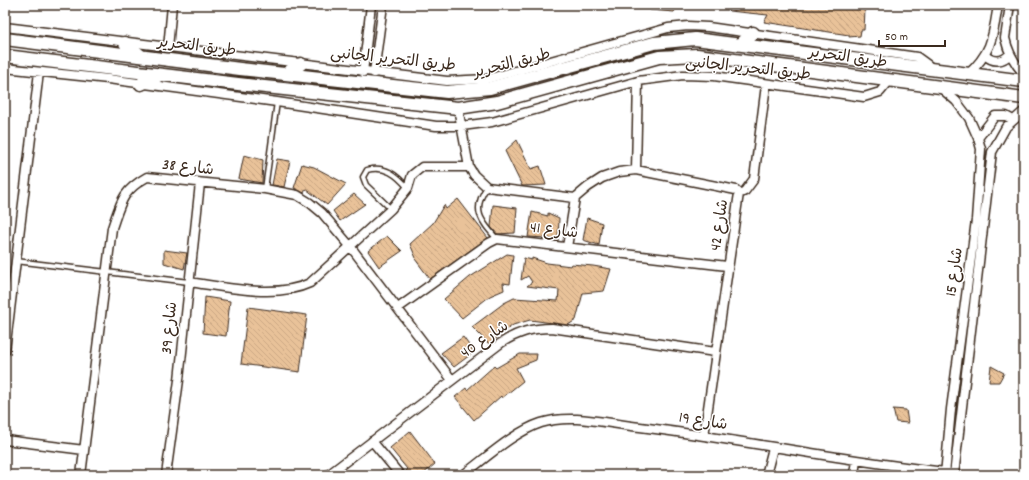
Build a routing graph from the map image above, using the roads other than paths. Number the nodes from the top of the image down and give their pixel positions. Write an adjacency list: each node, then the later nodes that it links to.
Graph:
1 (172, 5): 11 (street)
2 (371, 5): 26 (street)
3 (383, 5): 27 (street)
4 (998, 5): 15 (street)
5 (1010, 5): 14 (street)
6 (5, 27): 9 (street, طريق التحرير الجانبى)
7 (753, 33): 10 (street); 24 (street, طريق التحرير الجانبى); 32 (street, طريق التحرير الجانبى)
8 (5, 39): 17 (street, طريق التحرير)
9 (125, 43): 11 (street, طريق التحرير الجانبى); 17 (street)
10 (741, 44): 12 (street, طريق التحرير); 39 (street, طريق التحرير)
11 (168, 48): 18 (street, طريق التحرير الجانبى)
12 (780, 49): 13 (street, طريق التحرير); 20 (street)
13 (816, 54): 23 (street); 24 (street, طريق التحرير)
14 (1010, 54): 15 (street); 29 (street)
15 (985, 55): 31 (street)
16 (5, 56): 30 (street, طريق التحرير)
17 (141, 56): 19 (street, طريق التحرير)
18 (301, 64): 26 (street, طريق التحرير الجانبى); 28 (street)
19 (208, 65): 22 (street, طريق التحرير); 33 (street)
20 (781, 65): 23 (street, طريق التحرير); 44 (street, طريق التحرير)
21 (5, 68): 25 (street, طريق التحرير الجانبى)
22 (240, 69): 28 (street, طريق التحرير); 38 (street)
23 (812, 70): 34 (street, طريق التحرير)
24 (933, 71): 31 (street, طريق التحرير)
25 (39, 72): 37 (street, طريق التحرير الجانبى); 61 (street)
26 (363, 72): 27 (street, طريق التحرير الجانبى)
27 (374, 73): 32 (street, طريق التحرير الجانبى)
28 (285, 74): 39 (street, طريق التحرير)
29 (1024, 74)
30 (161, 75): 33 (street, طريق التحرير); 37 (street)
31 (966, 75): 36 (street, طريق التحرير)
32 (487, 78): 39 (street)
33 (204, 80): 38 (street, طريق التحرير)
34 (890, 80): 40 (street, طريق التحرير الجانبى); 41 (street, طريق التحرير)
35 (638, 81): 40 (street, طريق التحرير الجانبى); 47 (street, طريق التحرير الجانبى); 50 (street)
36 (1024, 81)
37 (142, 84): 43 (street, طريق التحرير الجانبى)
38 (238, 84): 44 (street, طريق التحرير)
39 (501, 85)
40 (766, 85): 55 (street)
41 (939, 86): 42 (street, طريق التحرير); 48 (street, شارع 15)
42 (1024, 98)
43 (277, 102): 47 (street, طريق التحرير الجانبى); 54 (lane)
44 (458, 108): 47 (street)
45 (1024, 111): 46 (street, شارع 15)
46 (1012, 120): 48 (street); 76 (street, شارع 15)
47 (462, 126): 49 (street)
48 (978, 138): 76 (street, شارع 15)
49 (470, 167): 52 (street); 53 (street)
50 (636, 170): 55 (street, شارع 42); 56 (street, شارع 42)
51 (200, 183): 54 (street, شارع 38); 63 (street, شارع 38); 64 (street, شارع 39)
52 (487, 187): 56 (street); 58 (lane)
53 (408, 188): 57 (street); 57 (lane)
54 (265, 189): 59 (street, شارع 38)
55 (739, 194): 62 (street, شارع 42)
56 (575, 198): 60 (street)
57 (391, 209): 59 (street)
58 (497, 239): 60 (street, شارع 41); 65 (street)
59 (350, 246): 64 (street); 65 (street, شارع 38)
60 (567, 246): 62 (street, شارع 41)
61 (16, 261): 63 (lane); 66 (street)
62 (727, 266): 68 (street, شارع 42)
63 (106, 272): 64 (lane); 74 (street, شارع 38)
64 (189, 282): 78 (street, شارع 39)
65 (398, 308): 69 (street, شارع 38)
66 (6, 329): 67 (street)
67 (5, 351)
68 (715, 352): 69 (street, شارع 40); 70 (street, شارع 42)
69 (452, 380): 72 (street, شارع 40)
70 (704, 436): 73 (street, شارع 19); 81 (street, شارع 19)
71 (5, 440): 74 (street)
72 (372, 441): 79 (street, شارع 40); 80 (street)
73 (773, 448): 75 (street, شارع 19); 82 (street)
74 (84, 450): 77 (street, شارع 38)
75 (856, 460): 76 (street, شارع 19); 83 (street)
76 (950, 474)
77 (81, 475)
78 (166, 475)
79 (328, 475)
80 (400, 475)
81 (463, 475)
82 (766, 475)
83 (854, 475)

